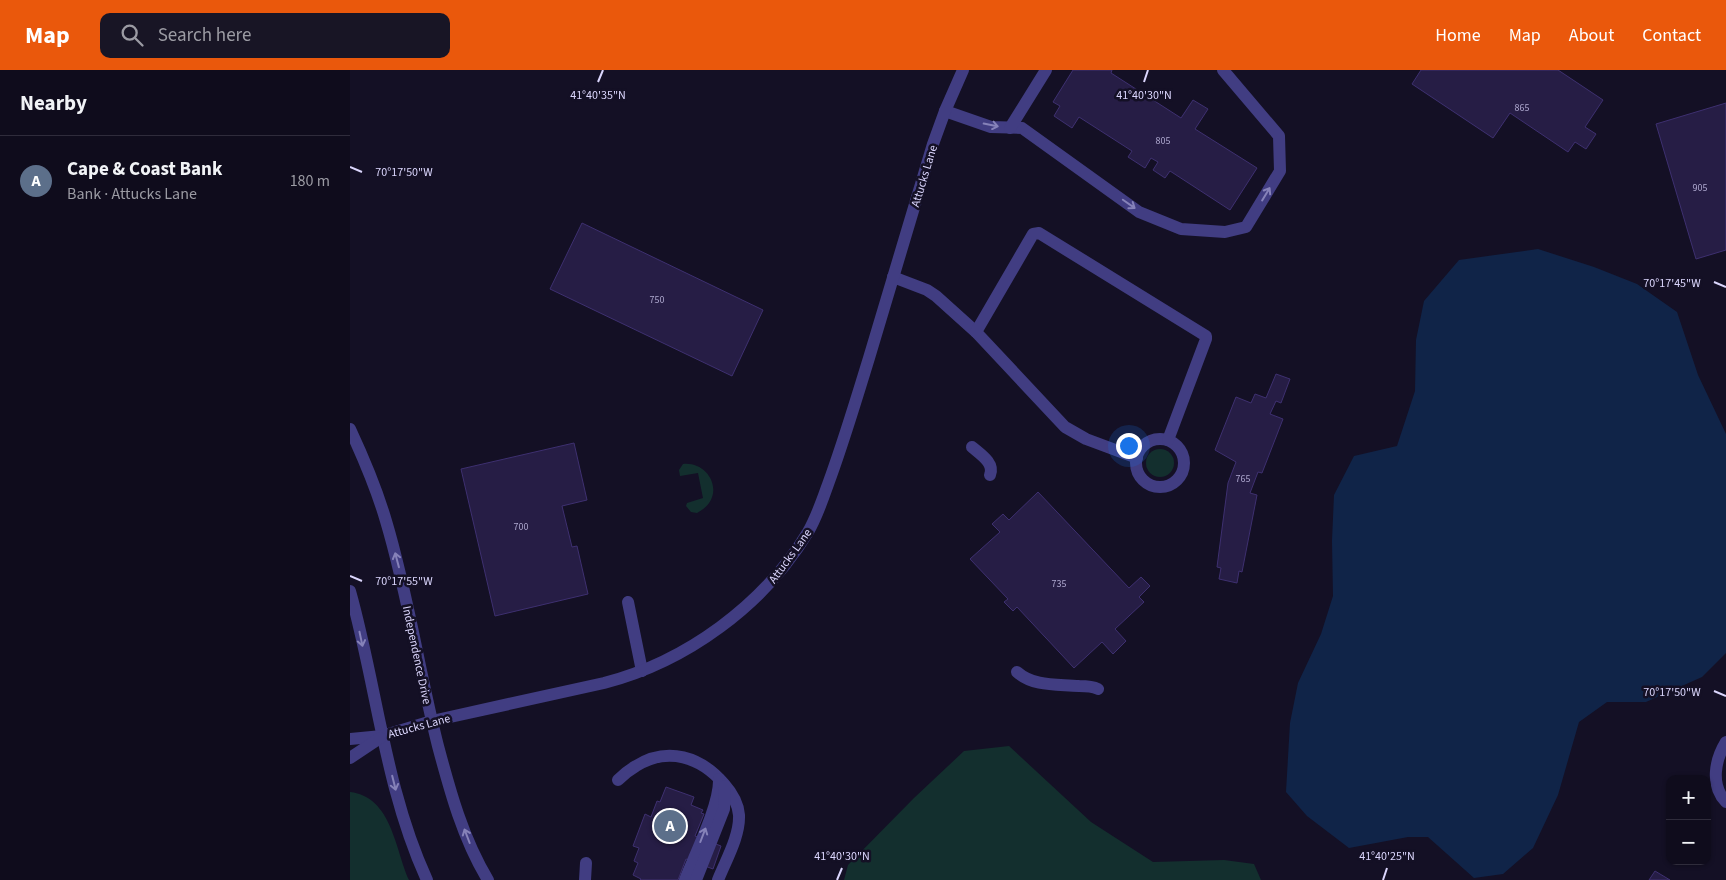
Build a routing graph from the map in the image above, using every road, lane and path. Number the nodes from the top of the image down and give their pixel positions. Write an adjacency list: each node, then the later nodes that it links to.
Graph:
1 (963, 70): 4 (street, Attucks Lane)
2 (1046, 70): 5 (street)
3 (1223, 70): 5 (street, one-way to 3)
4 (944, 111): 5 (street, one-way to 5); 6 (street, Attucks Lane)
5 (1010, 128)
6 (893, 277): 7 (street); 15 (street, Attucks Lane)
7 (976, 332): 9 (street); 11 (street)
8 (350, 429): 18 (street, Independence Drive, one-way to 8)
9 (1168, 440): 11 (street); 11 (street)
10 (972, 447): 12 (street)
11 (1137, 458)
12 (990, 475)
13 (350, 591): 19 (street, one-way to 19)
14 (628, 602): 15 (street)
15 (642, 671): 18 (street, Attucks Lane)
16 (1017, 672): 17 (street)
17 (1098, 690)
18 (432, 721): 19 (street, Attucks Lane); 28 (street, Independence Drive, one-way to 18)
19 (382, 736): 20 (street, Attucks Lane); 22 (street, Attucks Lane); 27 (street, one-way to 27)
20 (350, 739)
21 (1726, 742): 25 (street)
22 (350, 758)
23 (618, 780): 24 (street)
24 (726, 786): 30 (street, one-way to 24); 31 (street); 32 (street); 33 (street)
25 (1726, 802)
26 (586, 863): 29 (street)
27 (426, 880)
28 (488, 880)
29 (585, 880)
30 (685, 880)
31 (696, 880)
32 (710, 880)
33 (718, 880)

